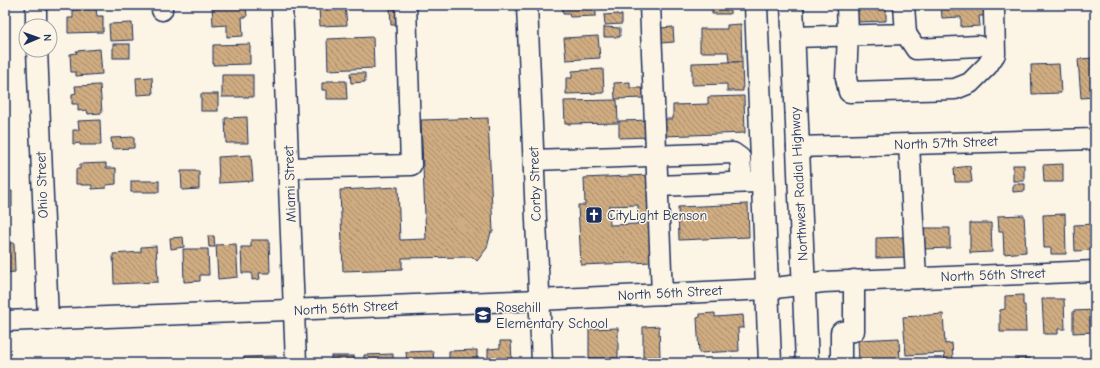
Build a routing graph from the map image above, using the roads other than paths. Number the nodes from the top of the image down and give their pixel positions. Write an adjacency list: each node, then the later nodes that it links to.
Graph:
1 (36, 5): 11 (street)
2 (282, 5): 22 (street, Miami Street)
3 (406, 5): 22 (street)
4 (527, 5): 21 (street, Corby Street)
5 (650, 5): 20 (street)
6 (756, 5): 23 (main road)
7 (792, 5): 14 (main road, Northwest Radial Highway)
8 (847, 5): 12 (street)
9 (904, 5): 13 (street)
10 (994, 11): 12 (street)
11 (36, 18)
12 (848, 34): 13 (street); 14 (street)
13 (906, 34): 15 (street)
14 (793, 36): 19 (main road, Northwest Radial Highway)
15 (978, 46)
16 (37, 58): 33 (street, Ohio Street)
17 (1095, 139): 18 (street, North 57th Street)
18 (909, 144): 19 (street, North 57th Street); 26 (street)
19 (797, 147): 28 (main road, Northwest Radial Highway)
20 (656, 157): 21 (street); 23 (street); 24 (street)
21 (534, 160): 31 (street, Corby Street)
22 (289, 168): 32 (street, Miami Street)
23 (752, 182): 24 (street); 29 (main road)
24 (658, 186): 30 (street)
25 (1095, 271): 26 (street, North 56th Street)
26 (916, 278): 27 (street, North 56th Street)
27 (854, 280): 28 (street, North 56th Street); 39 (street)
28 (804, 284): 29 (street, North 56th Street); 38 (main road, Northwest Radial Highway)
29 (767, 288): 30 (street, North 56th Street); 37 (main road)
30 (662, 294): 31 (street, North 56th Street)
31 (540, 300): 32 (street, North 56th Street); 36 (street, Corby Street)
32 (294, 310): 33 (street, North 56th Street); 35 (street, Miami Street)
33 (48, 320): 34 (street, North 56th Street)
34 (5, 321)
35 (296, 363)
36 (542, 363)
37 (770, 363)
38 (807, 363)
39 (841, 363)

